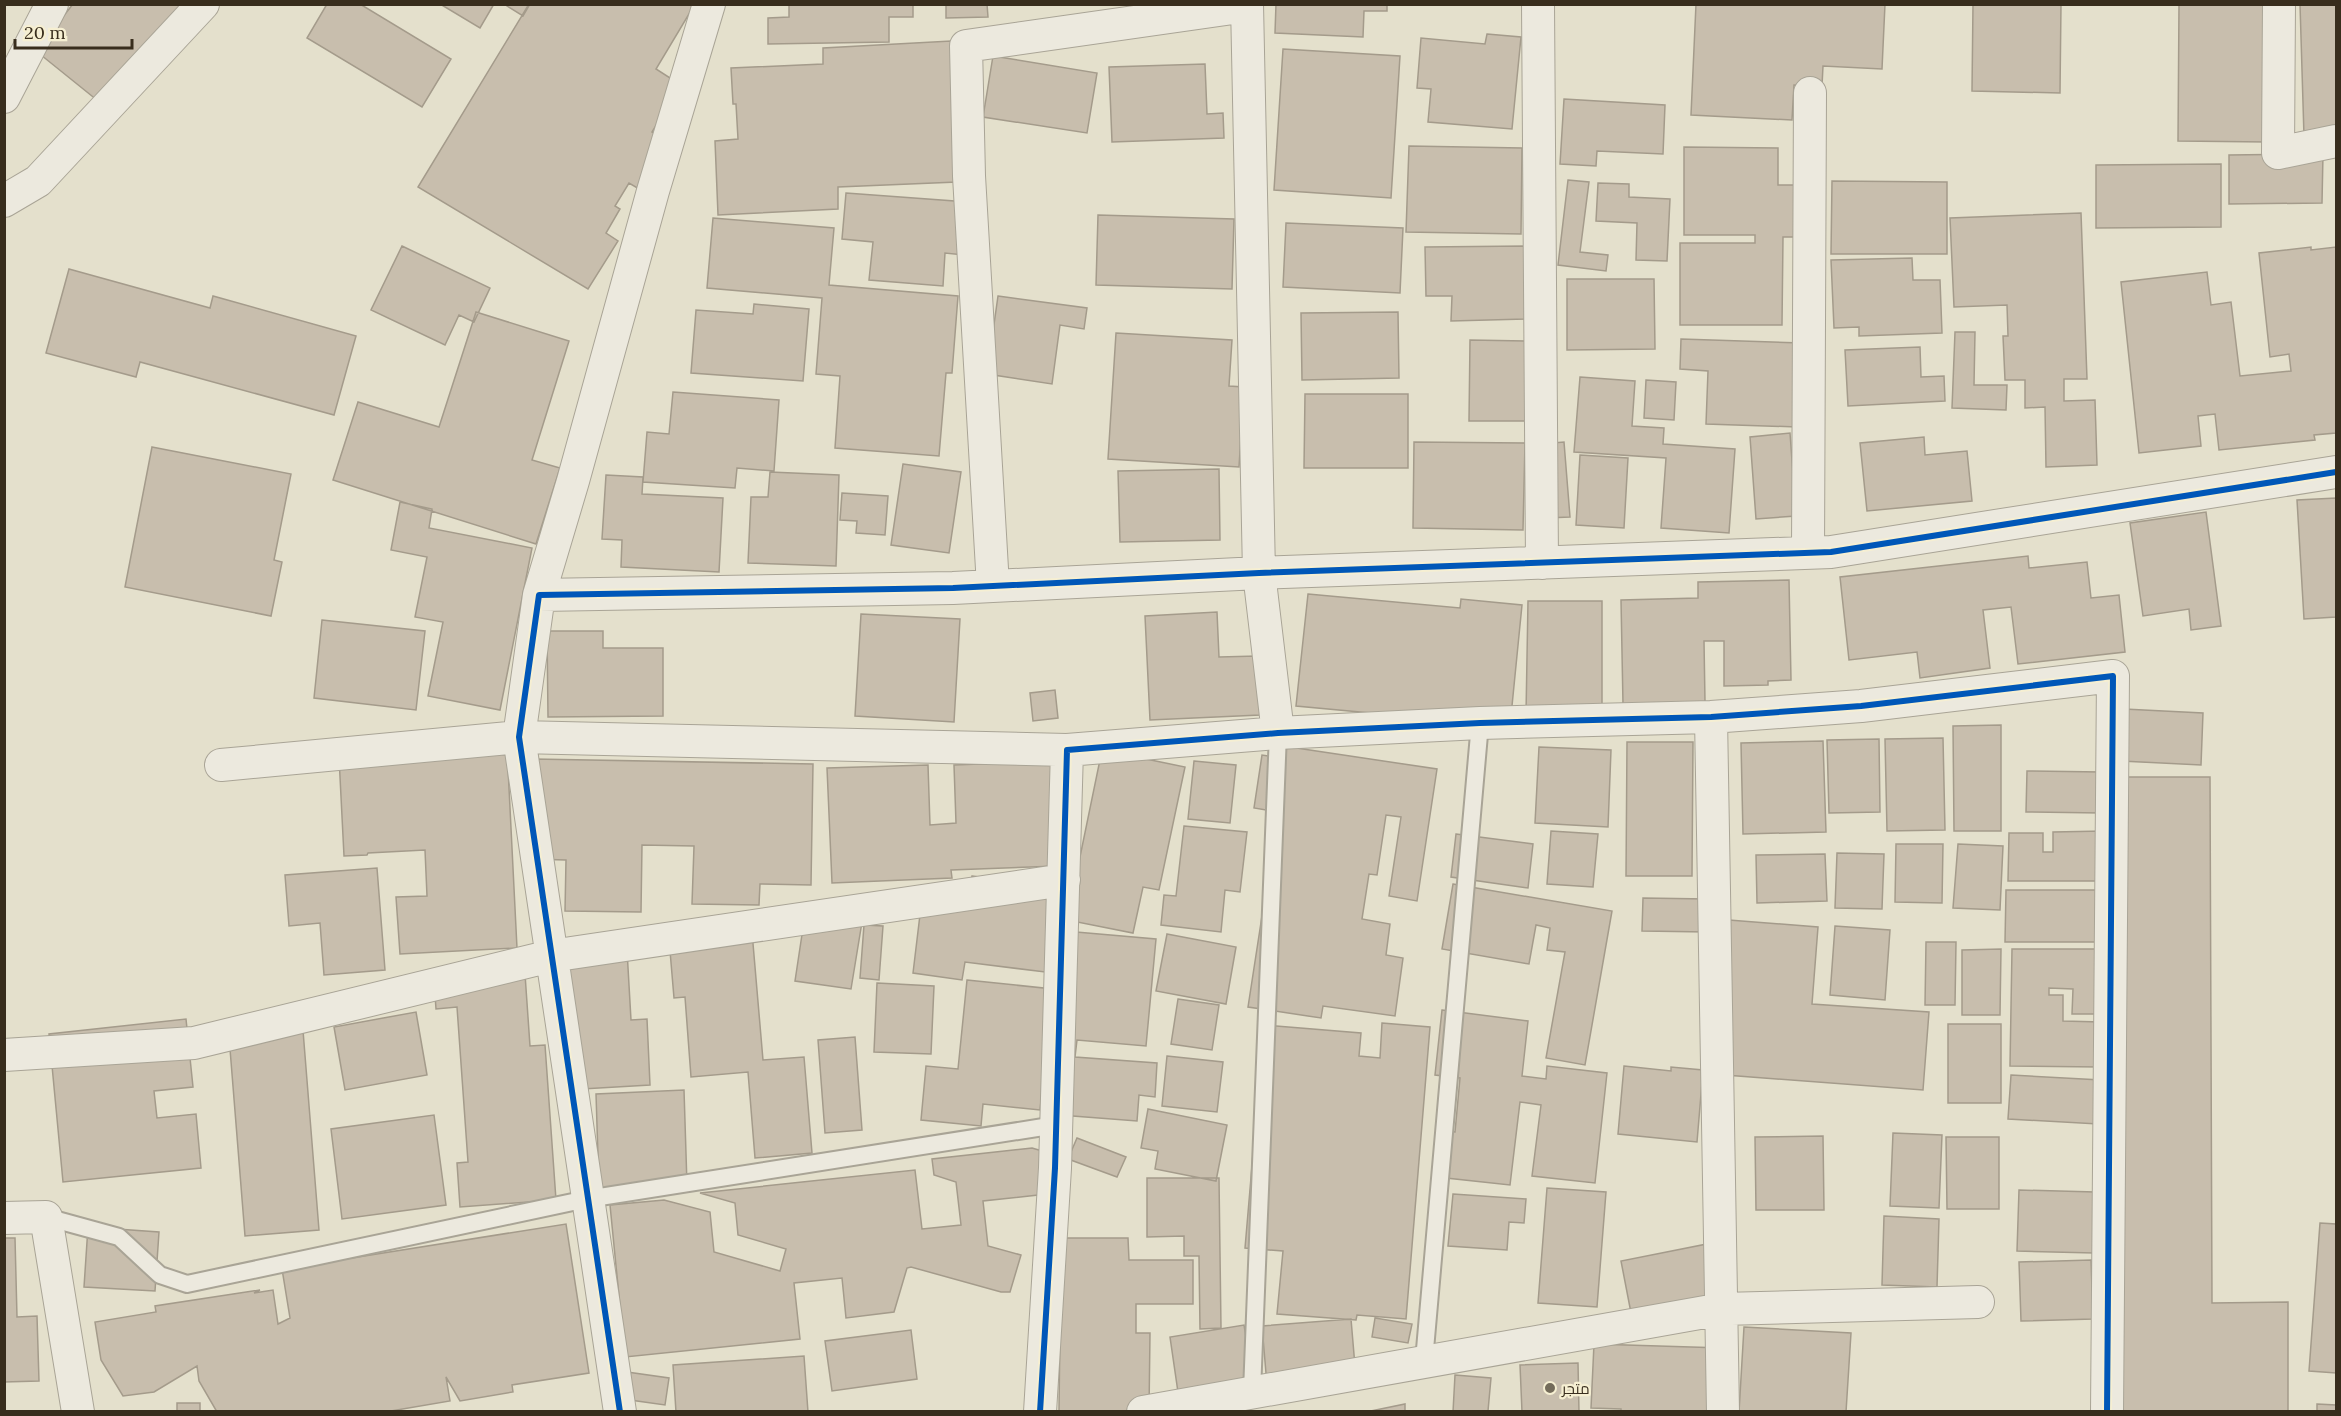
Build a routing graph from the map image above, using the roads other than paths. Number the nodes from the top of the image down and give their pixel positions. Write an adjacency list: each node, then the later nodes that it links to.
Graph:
1 (52, 4): 8 (street)
2 (203, 4): 10 (street)
3 (710, 4): 16 (street)
4 (1538, 4): 13 (street)
5 (2279, 4): 9 (street)
6 (1247, 5): 14 (street); 15 (street)
7 (1810, 93): 12 (street)
8 (4, 97)
9 (2337, 141)
10 (4, 201)
11 (2337, 472): 12 (street)
12 (1808, 552): 13 (street)
13 (1542, 563): 14 (street)
14 (1259, 573): 15 (street); 19 (street)
15 (993, 586): 16 (street)
16 (539, 596): 20 (street)
17 (1711, 717): 18 (street); 31 (street); 39 (street)
18 (1480, 723): 19 (street); 32 (lane)
19 (1278, 733): 21 (street); 33 (lane)
20 (519, 737): 21 (street); 22 (street); 24 (street)
21 (1067, 750): 23 (street)
22 (221, 765)
23 (1064, 879): 24 (street); 26 (street)
24 (551, 956): 25 (street); 27 (street)
25 (4, 1055)
26 (1056, 1125): 27 (lane); 36 (street)
27 (587, 1199): 28 (lane); 35 (street)
28 (46, 1217): 29 (street); 34 (street)
29 (4, 1218)
30 (1978, 1302): 31 (street)
31 (1722, 1309): 32 (street); 38 (street)
32 (1424, 1362): 33 (street)
33 (1252, 1392): 37 (street)
34 (78, 1412)
35 (620, 1412)
36 (1040, 1412)
37 (1143, 1412)
38 (1723, 1412)
39 (2107, 1412)

